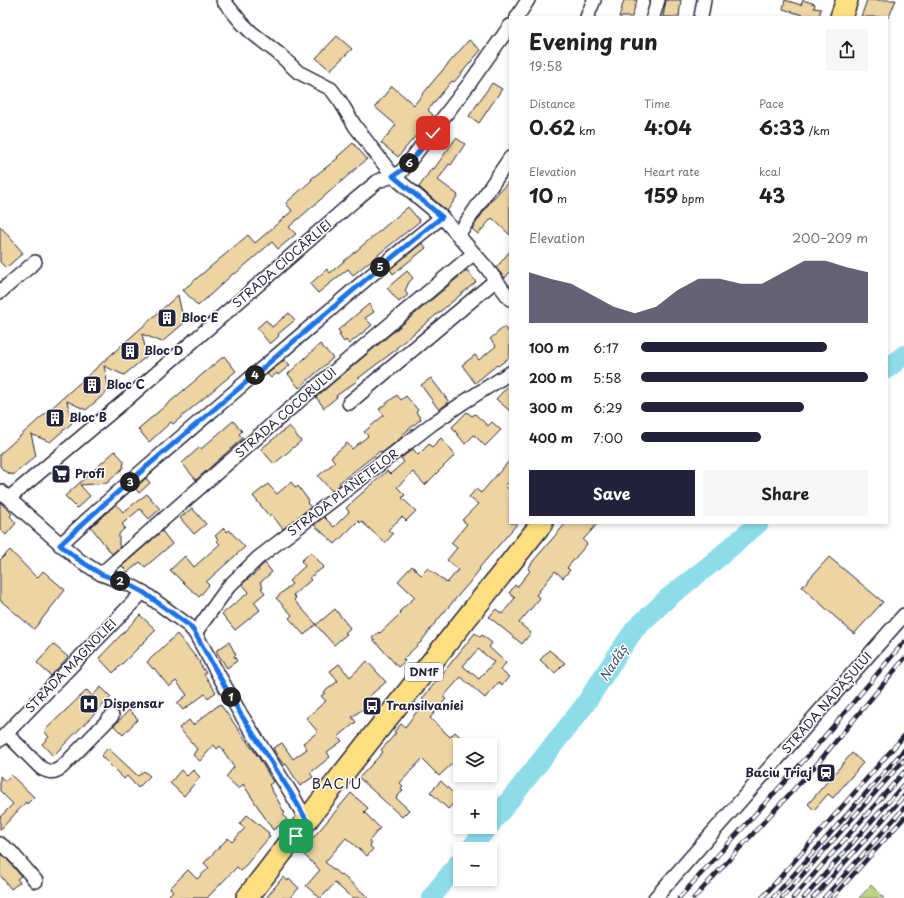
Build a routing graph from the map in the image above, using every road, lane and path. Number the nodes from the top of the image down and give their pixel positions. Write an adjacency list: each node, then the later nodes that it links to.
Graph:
1 (223, 0): 14 (street)
2 (528, 0): 7 (street)
3 (594, 0): 8 (street)
4 (658, 0): 9 (street)
5 (704, 0): 10 (street)
6 (847, 0): 11 (main road)
7 (518, 16)
8 (587, 16)
9 (653, 16)
10 (701, 16)
11 (841, 16)
12 (509, 27): 14 (street, STRADA CIOCÂRLIEI)
13 (509, 159): 16 (street)
14 (393, 176): 15 (street); 24 (street, STRADA CIOCÂRLIEI)
15 (442, 217): 16 (street); 26 (street)
16 (458, 235): 17 (street)
17 (473, 254): 19 (street); 27 (street, STRADA COCORULUI)
18 (35, 262): 20 (street)
19 (496, 280): 21 (street); 23 (street)
20 (0, 292)
21 (508, 293)
22 (509, 374): 30 (street, STRADA PLANETELOR)
23 (349, 404)
24 (5, 494): 26 (street)
25 (541, 524): 33 (main road, DN1F)
26 (60, 545): 27 (street)
27 (101, 574): 28 (street)
28 (143, 592): 30 (street); 32 (street, STRADA MAGNOLIEI)
29 (904, 615): 37 (street, STRADA NADĂȘULUI)
30 (195, 633): 33 (street)
31 (112, 716): 32 (street)
32 (3, 737)
33 (307, 821): 36 (main road, DN1F)
34 (0, 844): 35 (street)
35 (36, 881)
36 (247, 898)
37 (655, 898)

